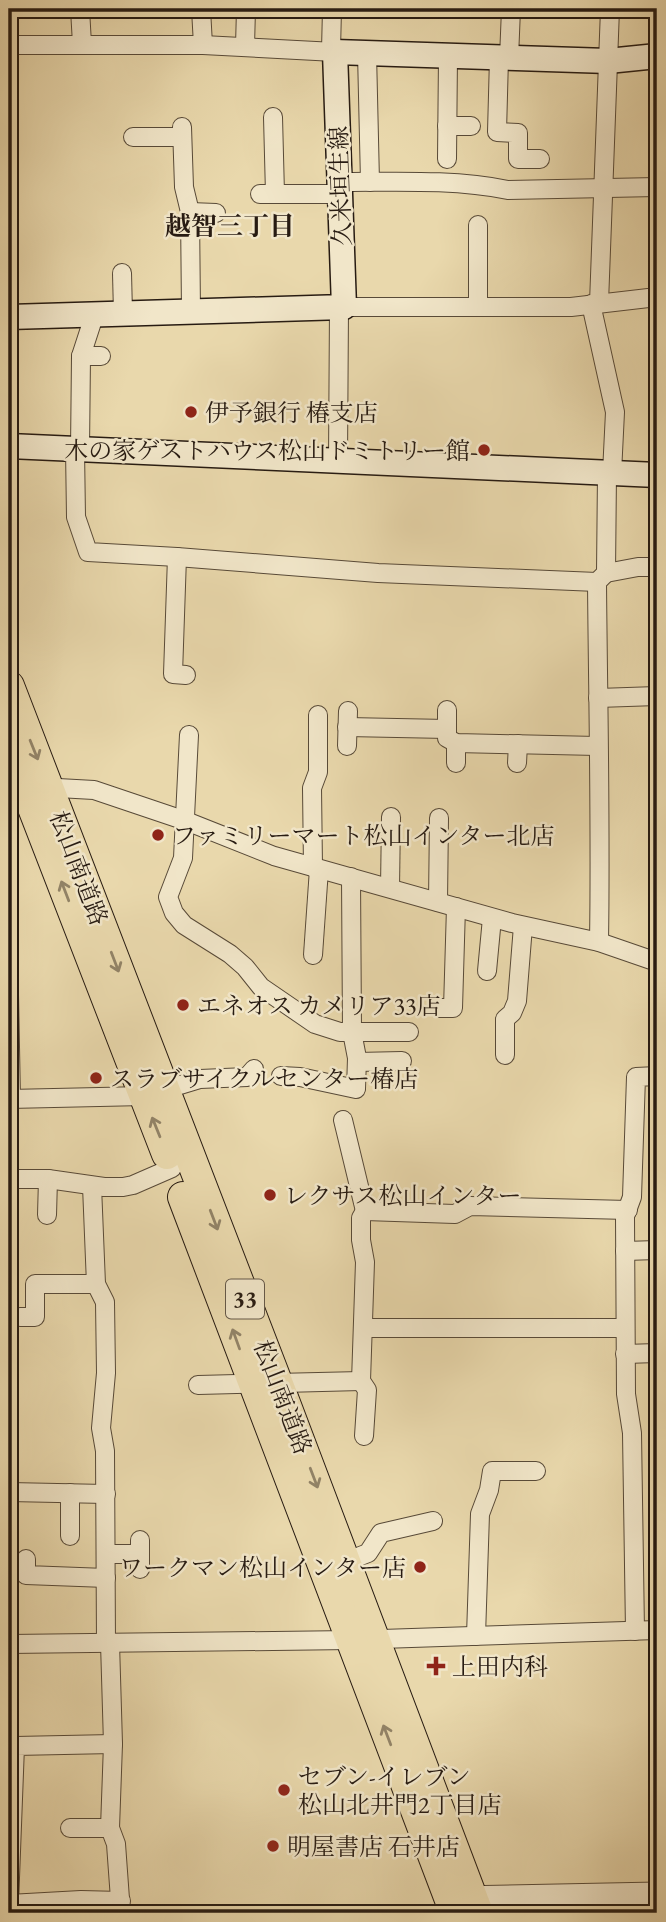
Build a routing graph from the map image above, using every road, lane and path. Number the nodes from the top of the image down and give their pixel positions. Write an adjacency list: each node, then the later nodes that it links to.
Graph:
1 (80, 9): 7 (street)
2 (201, 9): 9 (street)
3 (246, 9): 10 (street)
4 (332, 9): 11 (street)
5 (511, 9): 15 (street)
6 (610, 9): 16 (street)
7 (82, 44): 8 (street); 9 (street)
8 (9, 45)
9 (203, 45): 10 (street)
10 (245, 47): 11 (street)
11 (333, 51): 12 (main road); 25 (main road, 久米垣生線)
12 (367, 53): 13 (main road); 23 (street)
13 (448, 56): 15 (main road); 18 (street)
14 (657, 56): 16 (main road)
15 (504, 58): 16 (main road); 22 (street)
16 (608, 61): 26 (street)
17 (273, 117): 25 (street)
18 (447, 125): 19 (street); 21 (street)
19 (471, 126)
20 (133, 137): 27 (street)
21 (447, 159)
22 (540, 159)
23 (370, 182): 25 (street); 26 (street)
24 (657, 187): 26 (street)
25 (340, 188): 33 (main road, 久米垣生線)
26 (604, 190): 32 (street)
27 (190, 212): 28 (street); 35 (street)
28 (216, 212)
29 (478, 225): 34 (street)
30 (122, 273): 37 (street)
31 (657, 297): 32 (street)
32 (595, 304): 34 (street); 44 (street)
33 (342, 307): 34 (street); 35 (main road); 43 (street)
34 (478, 307)
35 (191, 311): 37 (main road)
36 (96, 313): 37 (main road); 38 (main road); 39 (street)
37 (123, 313)
38 (9, 317)
39 (81, 356): 40 (street); 42 (street)
40 (101, 356)
41 (9, 446): 42 (main road)
42 (77, 449): 43 (main road); 46 (street)
43 (338, 461): 44 (main road)
44 (610, 473): 45 (main road); 48 (street)
45 (657, 475)
46 (177, 557): 48 (street); 49 (street)
47 (657, 567): 48 (street)
48 (601, 577): 52 (street)
49 (186, 675)
50 (9, 686): 63 (highway, 松山南道路 / 33, one-way to 63)
51 (657, 696): 52 (street)
52 (598, 698): 60 (street)
53 (447, 710): 56 (street)
54 (318, 715): 67 (street)
55 (189, 735): 66 (street)
56 (451, 736): 57 (street); 59 (street); 61 (street)
57 (518, 744): 60 (street); 62 (street)
58 (9, 746): 63 (highway, 松山南道路 / 33)
59 (347, 746)
60 (597, 746): 74 (street)
61 (456, 763)
62 (517, 763)
63 (27, 786): 66 (street); 88 (highway, 松山南道路 / 33)
64 (391, 817): 69 (street)
65 (439, 818): 70 (street)
66 (186, 821): 67 (street); 80 (street)
67 (316, 868): 68 (street); 75 (street)
68 (351, 877): 69 (street); 80 (street)
69 (390, 888): 70 (street)
70 (438, 902): 71 (street)
71 (456, 907): 72 (street); 79 (street)
72 (492, 918): 73 (street); 77 (street)
73 (523, 926): 74 (street); 82 (street)
74 (599, 942): 76 (street)
75 (313, 955)
76 (657, 962)
77 (487, 971)
78 (9, 995): 89 (street)
79 (439, 1008)
80 (352, 1032): 81 (street); 84 (street)
81 (409, 1032)
82 (505, 1055)
83 (402, 1061): 84 (street)
84 (357, 1062): 86 (street)
85 (254, 1069): 88 (street)
86 (281, 1076)
87 (657, 1076): 95 (street)
88 (154, 1093): 89 (street); 91 (highway, 松山南道路 / 33, one-way to 88); 107 (highway, 松山南道路 / 33, one-way to 107)
89 (10, 1099)
90 (343, 1120): 96 (street)
91 (172, 1168): 94 (street); 107 (highway, 松山南道路 / 33, one-way to 91)
92 (9, 1178): 93 (street)
93 (48, 1179): 94 (street); 97 (street)
94 (92, 1185): 100 (street)
95 (628, 1210): 96 (street); 98 (street)
96 (365, 1211): 102 (street)
97 (47, 1215)
98 (625, 1251): 99 (street); 103 (street)
99 (657, 1251)
100 (96, 1284): 101 (street); 113 (street)
101 (20, 1317)
102 (363, 1328): 103 (street); 106 (street)
103 (625, 1328): 105 (street)
104 (657, 1353): 105 (street)
105 (625, 1354): 122 (street)
106 (361, 1381): 107 (street); 109 (street)
107 (265, 1382): 108 (street); 119 (highway, 松山南道路 / 33, one-way to 119); 124 (highway, 松山南道路 / 33)
108 (198, 1385)
109 (364, 1436)
110 (536, 1471): 123 (street)
111 (9, 1492): 112 (street)
112 (70, 1493): 113 (street); 115 (street)
113 (106, 1494): 116 (street)
114 (432, 1521): 119 (street)
115 (70, 1536)
116 (106, 1554): 117 (street); 120 (street)
117 (140, 1554)
118 (26, 1559): 120 (street)
119 (345, 1562): 124 (highway, 松山南道路 / 33)
120 (106, 1578): 125 (street)
121 (657, 1630): 122 (street)
122 (635, 1631): 123 (street)
123 (476, 1636): 124 (street)
124 (363, 1640): 125 (street); 132 (highway, 松山南道路 / 33)
125 (108, 1643): 126 (street); 127 (street)
126 (9, 1644)
127 (113, 1744): 129 (street); 131 (street)
128 (70, 1828): 129 (street)
129 (110, 1828): 133 (street)
130 (657, 1894): 132 (street)
131 (17, 1906): 133 (street)
132 (463, 1906)
133 (121, 1907)

